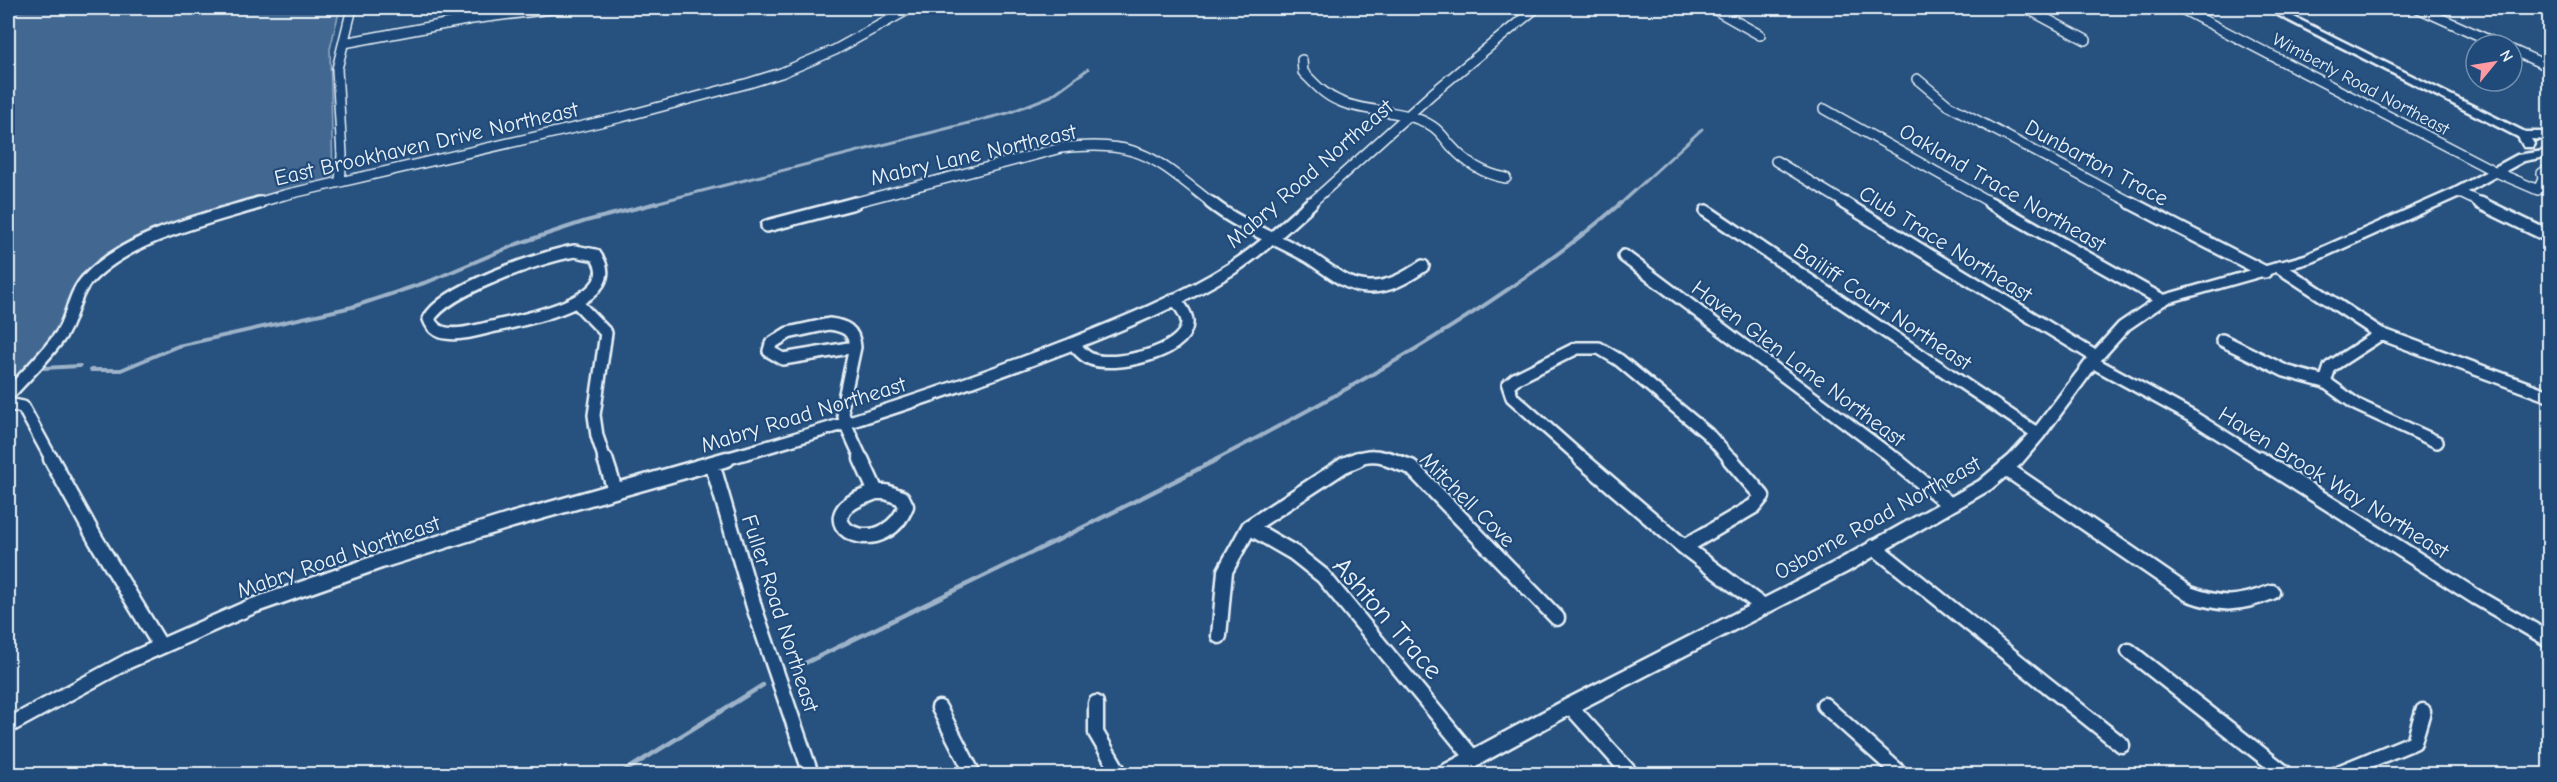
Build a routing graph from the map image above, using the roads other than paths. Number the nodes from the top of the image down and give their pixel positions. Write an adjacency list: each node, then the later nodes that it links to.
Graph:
1 (352, 8): 15 (street)
2 (559, 8): 15 (street)
3 (911, 8): 31 (street, East Brookhaven Drive Northeast)
4 (1536, 8): 21 (street, Mabry Road Northeast)
5 (1712, 8): 13 (street)
6 (2026, 8): 14 (street)
7 (2180, 8): 29 (street, Wimberly Road Northeast)
8 (2269, 8): 22 (street)
9 (2418, 8): 12 (street)
10 (2538, 8): 11 (street)
11 (2550, 13)
12 (2473, 33)
13 (1760, 35)
14 (2086, 40)
15 (344, 43): 31 (street)
16 (2524, 56): 18 (street)
17 (1302, 60): 21 (street)
18 (2550, 68)
19 (1917, 79): 39 (street, Dunbarton Trace)
20 (1824, 109): 41 (street, Oakland Trace Northeast)
21 (1408, 116): 30 (street); 36 (street, Mabry Road Northeast)
22 (2495, 119): 23 (street); 24 (street)
23 (2545, 135): 24 (street)
24 (2525, 139): 25 (street); 26 (street)
25 (2549, 153): 26 (street, Osborne Road Northeast)
26 (2521, 158): 29 (street, Osborne Road Northeast)
27 (1776, 161): 47 (street, Club Trace Northeast)
28 (2550, 168): 29 (street, Wimberly Road Northeast)
29 (2496, 172): 32 (street, Osborne Road Northeast)
30 (1506, 178)
31 (340, 182): 49 (street, East Brookhaven Drive Northeast)
32 (2458, 192): 35 (street); 39 (street, Osborne Road Northeast)
33 (1706, 211): 53 (street, Bailiff Court Northeast)
34 (767, 226): 36 (street, Mabry Lane Northeast)
35 (2550, 237)
36 (1272, 239): 38 (street, Mabry Lane Northeast); 40 (street, Mabry Road Northeast)
37 (1624, 256): 59 (street, Haven Glen Lane Northeast)
38 (1423, 266)
39 (2272, 269): 41 (street, Osborne Road Northeast); 43 (street, Dunbarton Trace)
40 (1175, 299): 45 (street, Mabry Road Northeast); 45 (street)
41 (2162, 300): 47 (street, Osborne Road Northeast)
42 (576, 302): 42 (street); 57 (street)
43 (2381, 334): 48 (street); 50 (street, Dunbarton Trace)
44 (2222, 340): 48 (street)
45 (1073, 344): 52 (street, Mabry Road Northeast)
46 (855, 347): 46 (street); 52 (street)
47 (2095, 360): 53 (street, Osborne Road Northeast); 67 (street, Haven Brook Way Northeast)
48 (2325, 382): 54 (street)
49 (8, 395)
50 (2549, 396)
51 (8, 404): 68 (street)
52 (846, 425): 55 (street, Mabry Road Northeast); 58 (street)
53 (2038, 434): 56 (street, Osborne Road Northeast)
54 (2437, 442)
55 (712, 463): 57 (street, Mabry Road Northeast); 78 (street, Fuller Road Northeast)
56 (2005, 468): 59 (street, Osborne Road Northeast); 63 (street)
57 (615, 490): 68 (street, Mabry Road Northeast)
58 (876, 492): 58 (street)
59 (1948, 504): 62 (street, Osborne Road Northeast)
60 (1249, 527): 65 (street, Mitchell Cove); 66 (street, Mitchell Cove); 77 (street, Ashton Trace)
61 (1684, 547): 61 (street); 64 (street)
62 (1874, 547): 64 (street, Osborne Road Northeast); 76 (street)
63 (2272, 591)
64 (1762, 606): 72 (street, Osborne Road Northeast)
65 (1557, 618)
66 (1219, 636)
67 (2550, 640)
68 (160, 645): 75 (street, Mabry Road Northeast)
69 (2129, 651): 84 (street)
70 (1096, 703): 80 (street)
71 (1824, 705): 83 (street)
72 (1570, 706): 77 (street, Osborne Road Northeast); 82 (street)
73 (939, 708): 79 (street)
74 (2423, 711): 85 (street)
75 (8, 726)
76 (2122, 745)
77 (1474, 759): 81 (street, Osborne Road Northeast)
78 (811, 774)
79 (973, 774)
80 (1120, 774)
81 (1445, 774)
82 (1631, 774)
83 (1901, 774)
84 (2286, 774)
85 (2336, 774)

